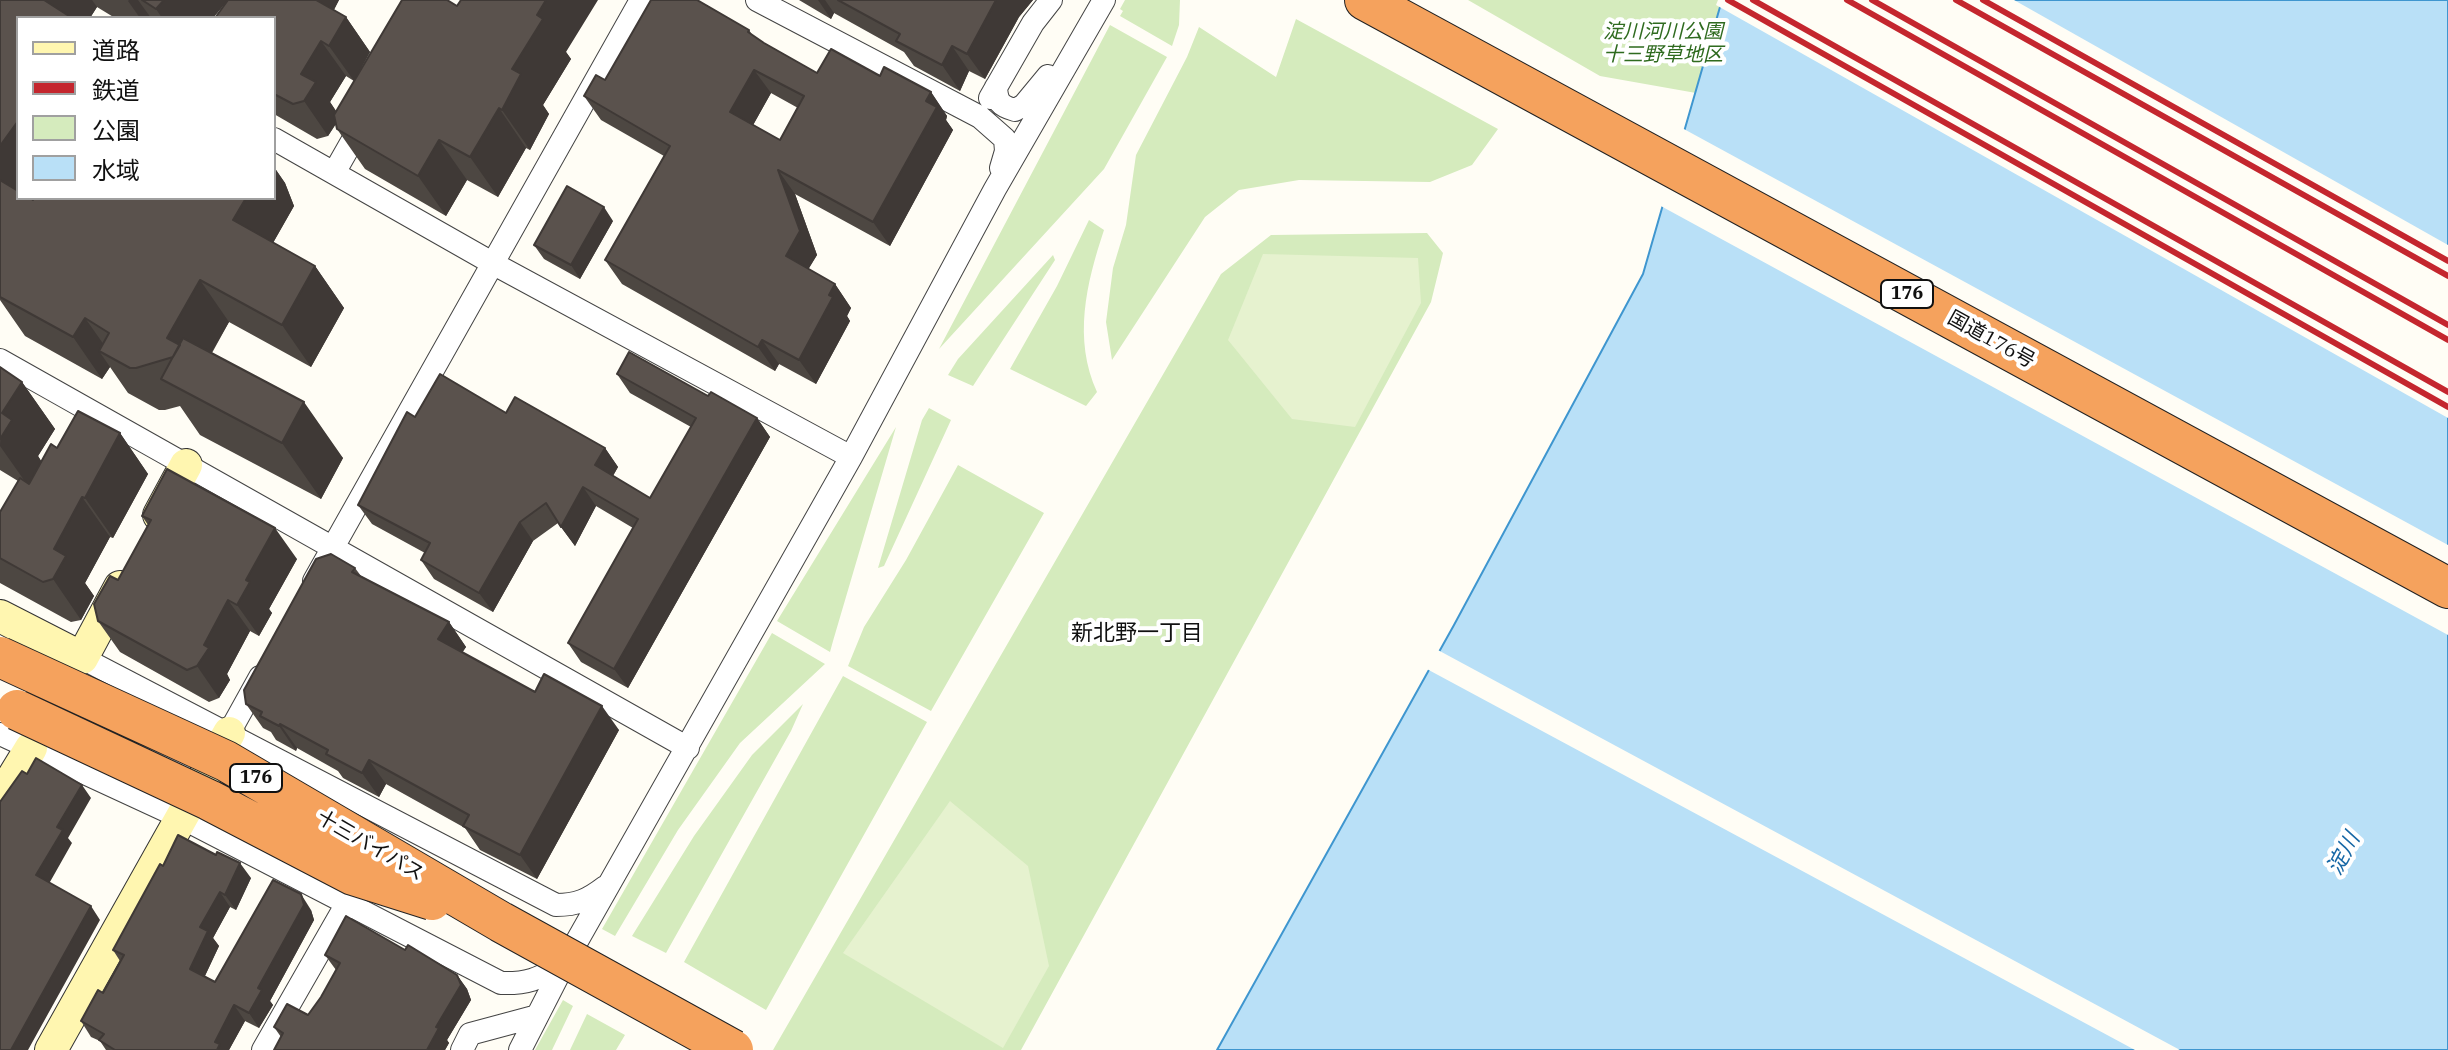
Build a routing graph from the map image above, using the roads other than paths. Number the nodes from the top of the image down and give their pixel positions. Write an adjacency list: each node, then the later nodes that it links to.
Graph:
1 (641, 0): 12 (street)
2 (757, 0): 8 (street)
3 (1051, 0): 6 (street)
4 (1365, 0): 17 (highway, 国道176号 / 176)
5 (1101, 6): 6 (street); 11 (street)
6 (996, 87): 8 (street)
7 (371, 107): 10 (street)
8 (980, 117): 11 (street)
9 (276, 140): 10 (street)
10 (334, 173): 12 (street)
11 (995, 189): 14 (street)
12 (494, 264): 14 (street); 16 (street)
13 (4, 370): 15 (street)
14 (851, 457): 26 (street)
15 (186, 465): 16 (street); 22 (street)
16 (333, 548): 18 (street); 26 (street)
17 (2448, 588)
18 (303, 601)
19 (0, 616): 22 (street)
20 (273, 654): 24 (street)
21 (0, 657): 32 (highway, 十三バイパス / 176, bridge)
22 (82, 658): 24 (street)
23 (6, 715): 25 (street); 28 (highway, 176, bridge)
24 (229, 733): 28 (street); 29 (street)
25 (31, 748): 27 (street); 28 (street)
26 (688, 748): 30 (street)
27 (0, 799)
28 (188, 806): 31 (street); 32 (highway, 176, bridge); 36 (street)
29 (394, 820): 30 (street); 31 (street)
30 (612, 881): 33 (street)
31 (348, 902): 33 (street); 37 (street)
32 (501, 922): 39 (highway, 十三バイパス / 176, bridge)
33 (564, 964): 34 (street)
34 (537, 1016): 35 (street); 38 (street)
35 (466, 1042)
36 (51, 1050)
37 (263, 1050)
38 (520, 1050)
39 (733, 1050)

